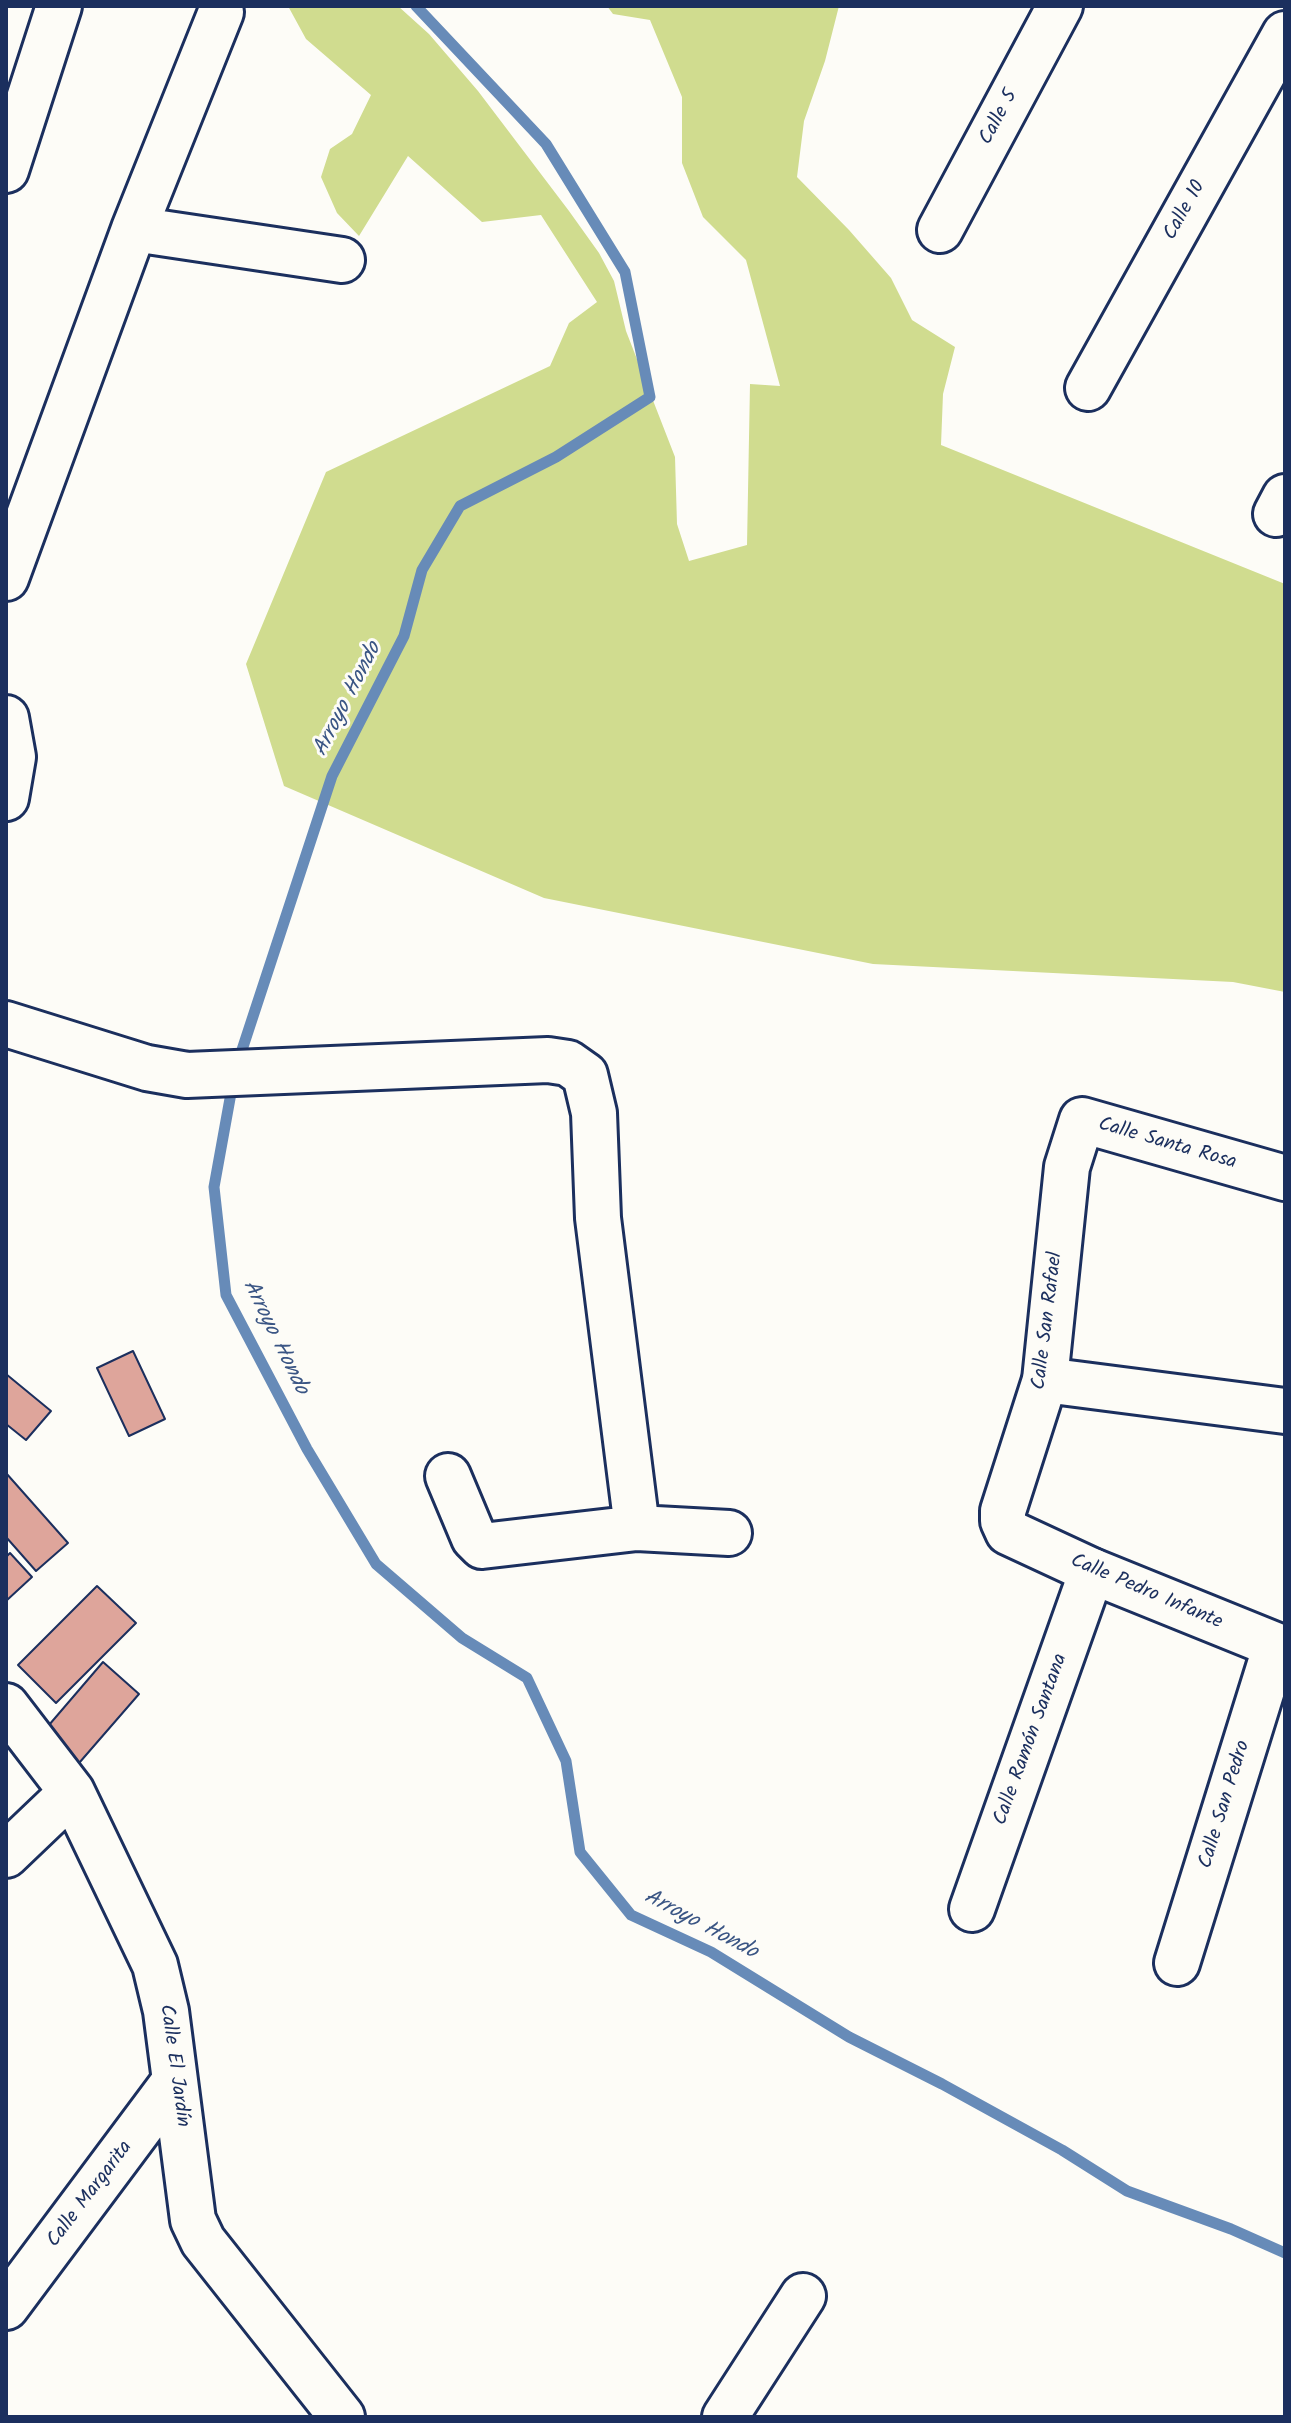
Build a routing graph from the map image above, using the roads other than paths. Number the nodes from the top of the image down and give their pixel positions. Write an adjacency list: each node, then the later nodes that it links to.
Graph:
1 (59, 6): 5 (street)
2 (1060, 6): 7 (street, Calle 5)
3 (221, 12): 6 (street)
4 (1285, 34): 9 (street, Calle 10)
5 (6, 170)
6 (134, 229): 8 (street); 10 (street)
7 (940, 230)
8 (342, 260)
9 (1088, 388)
10 (6, 578)
11 (6, 718): 12 (street)
12 (6, 798)
13 (6, 1024): 19 (street)
14 (1073, 1152): 15 (street, Calle Santa Rosa); 16 (street, Calle San Rafael)
15 (1285, 1178)
16 (1045, 1380): 17 (street); 20 (street, Calle San Rafael)
17 (1285, 1411)
18 (448, 1476): 19 (street)
19 (637, 1528): 21 (street)
20 (1008, 1532): 22 (street, Calle Pedro Infante)
21 (729, 1533)
22 (1092, 1571): 23 (street, Calle Pedro Infante); 27 (street, Calle Ramón Santana)
23 (1280, 1648): 28 (street, Calle San Pedro)
24 (6, 1706): 25 (street, Calle El Jardín)
25 (72, 1792): 26 (street); 29 (street, Calle El Jardín)
26 (6, 1855)
27 (972, 1909)
28 (1177, 1963)
29 (174, 2082): 31 (street, Calle Margarita); 32 (street, Calle El Jardín)
30 (803, 2296): 33 (street)
31 (6, 2307)
32 (342, 2417)
33 (725, 2417)

